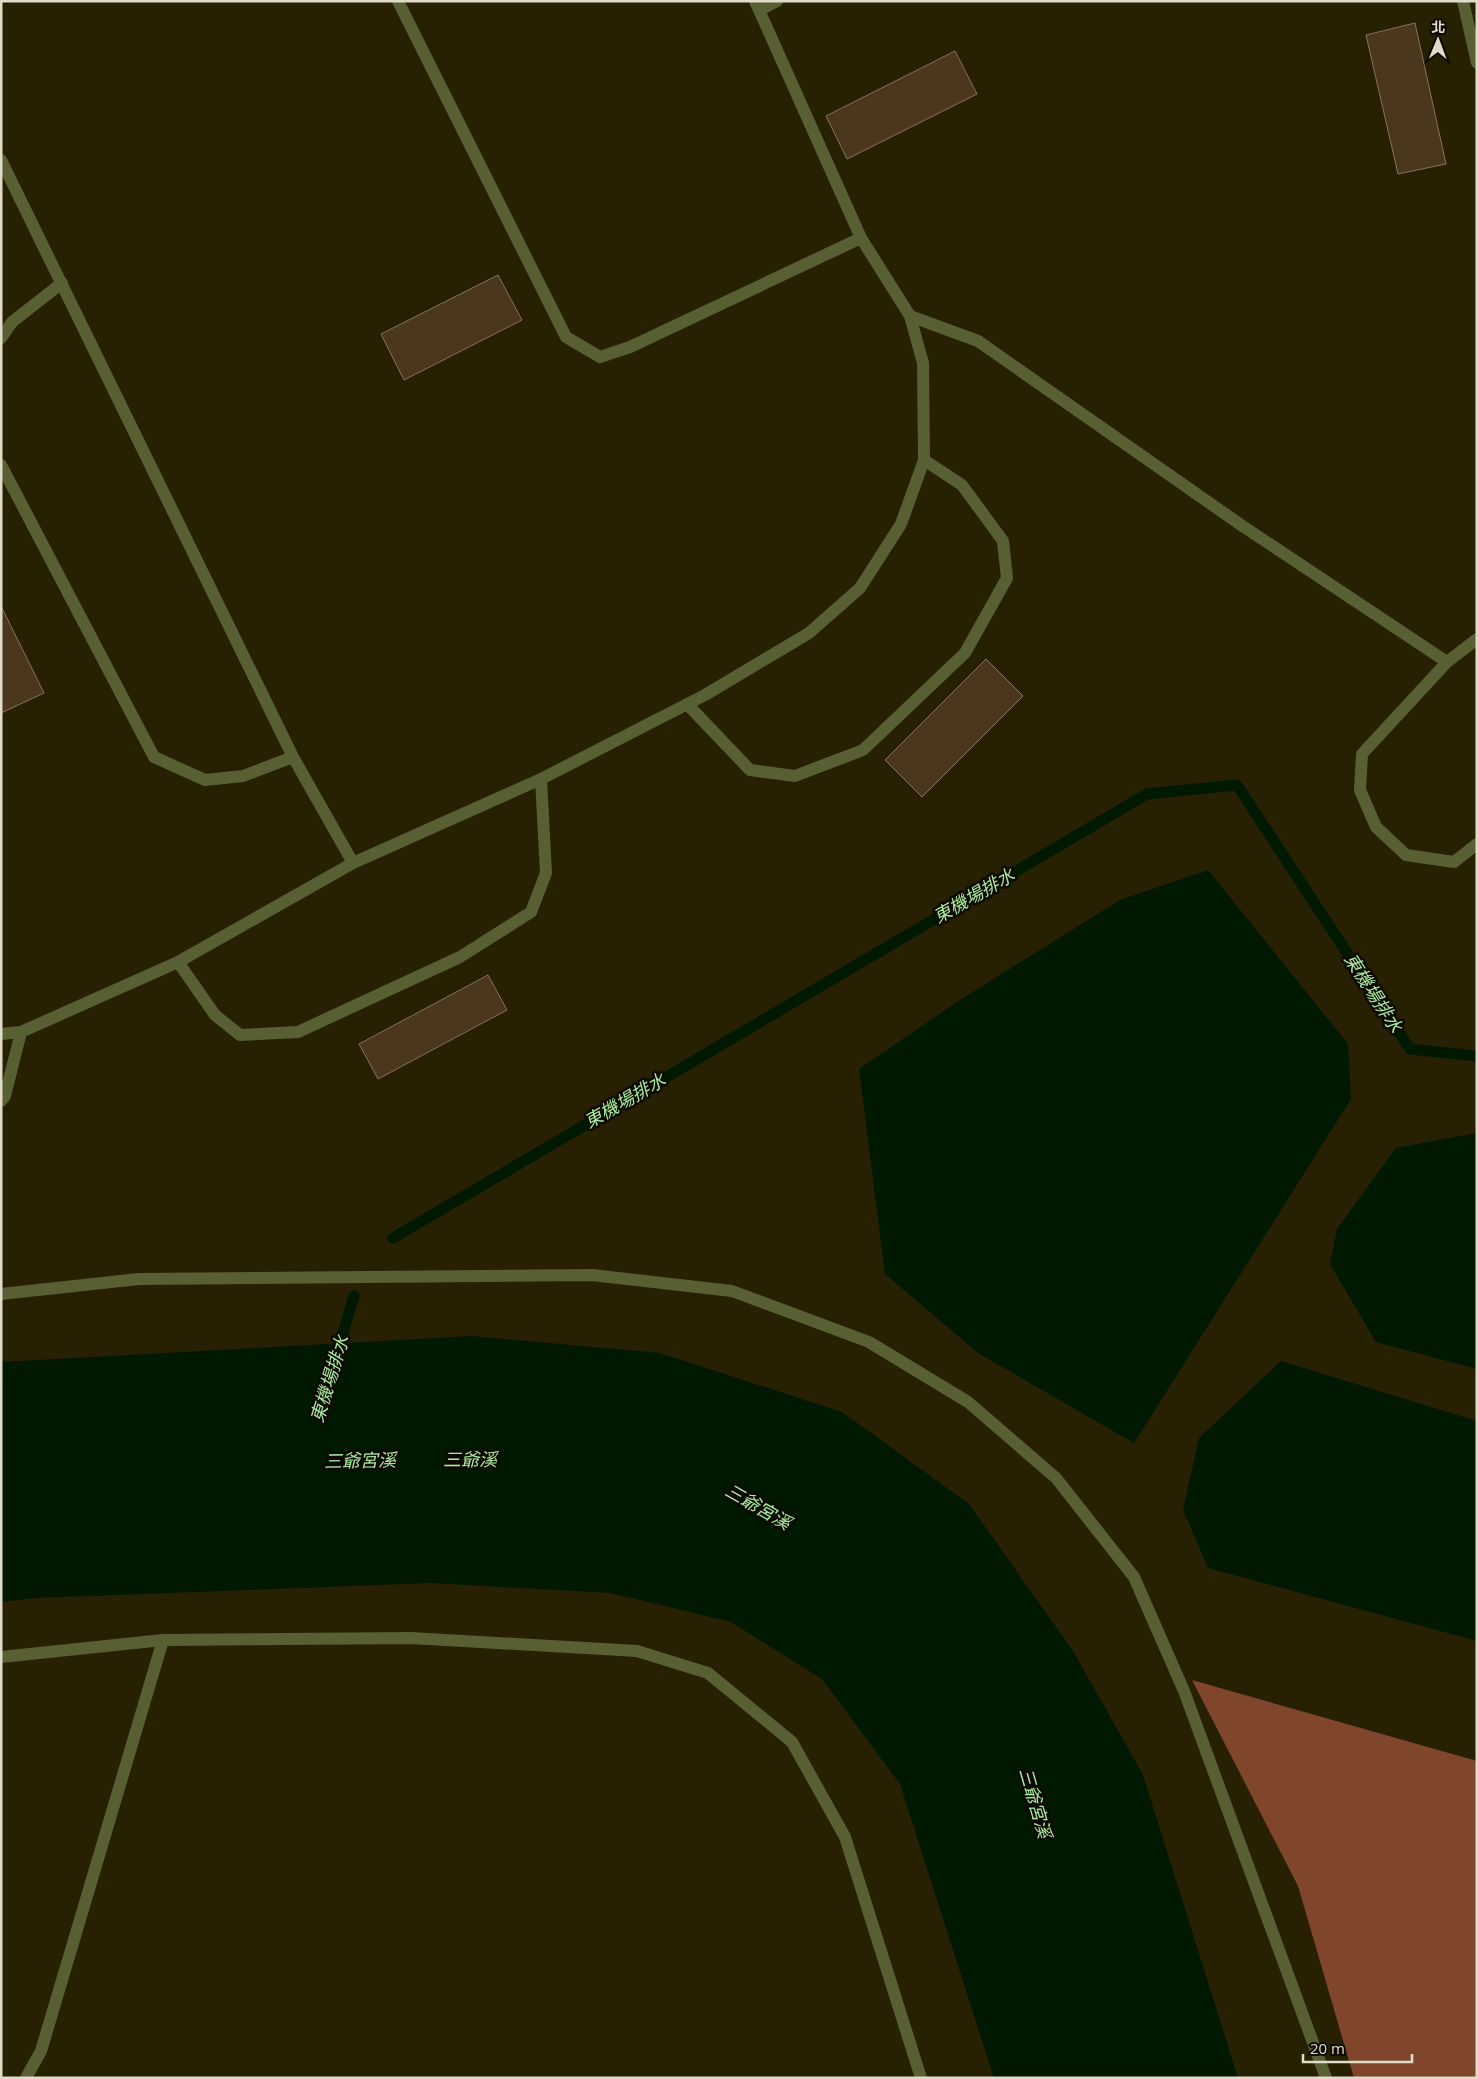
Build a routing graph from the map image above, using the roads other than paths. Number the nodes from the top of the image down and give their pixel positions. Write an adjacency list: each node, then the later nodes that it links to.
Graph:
1 (398, 1): 7 (lane)
2 (778, 1): 4 (lane)
3 (1463, 1): 5 (lane)
4 (758, 6): 7 (lane)
5 (1477, 63)
6 (1, 160): 8 (lane)
7 (861, 238): 9 (lane)
8 (62, 283): 10 (lane); 16 (lane)
9 (910, 316): 11 (lane); 14 (lane)
10 (1, 338)
11 (924, 460): 15 (lane); 15 (lane)
12 (1, 465): 16 (lane)
13 (1477, 639): 14 (lane)
14 (1446, 662): 18 (lane)
15 (687, 704): 17 (lane)
16 (293, 757): 19 (lane)
17 (541, 779): 19 (lane); 20 (lane)
18 (1477, 844)
19 (353, 864): 20 (lane)
20 (178, 962): 21 (lane)
21 (21, 1032): 22 (lane); 23 (lane)
22 (1, 1034)
23 (1, 1101)
24 (1, 1294): 29 (lane)
25 (163, 1640): 26 (lane); 27 (lane); 28 (lane)
26 (1, 1657)
27 (26, 2078)
28 (921, 2078)
29 (1326, 2078)

